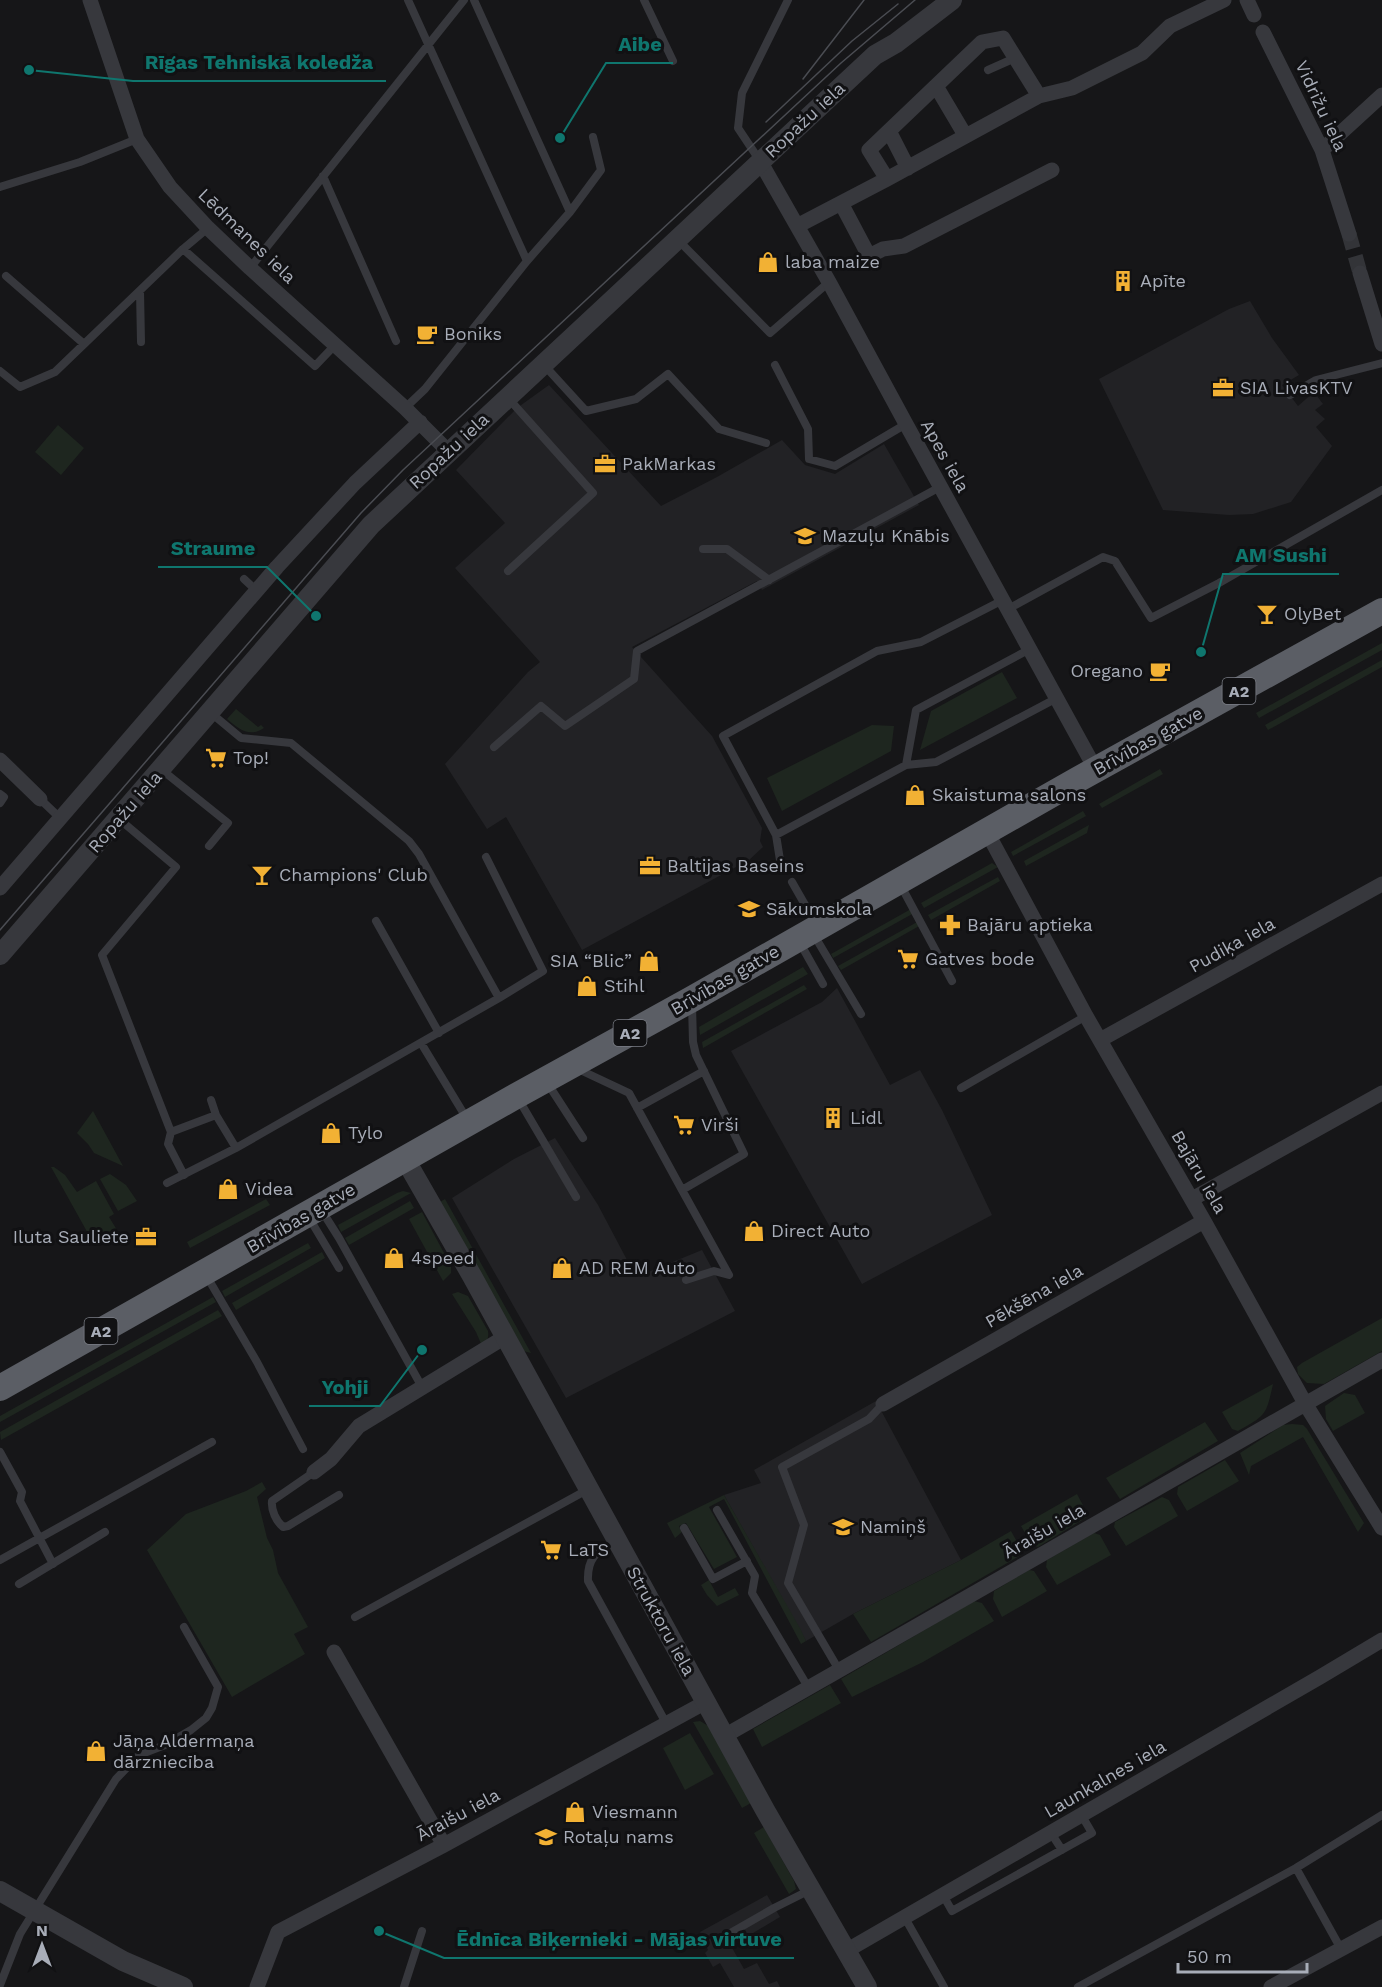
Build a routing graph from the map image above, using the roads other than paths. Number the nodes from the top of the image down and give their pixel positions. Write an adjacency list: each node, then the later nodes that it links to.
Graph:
1 (90, 0): 23 (street, Lēdmanes iela)
2 (408, 0): 13 (lane)
3 (464, 0): 13 (lane)
4 (474, 0): 32 (lane)
5 (644, 0): 15 (lane)
6 (788, 0): 25 (lane)
7 (952, 0): 25 (street, Ropažu iela)
8 (1224, 0): 10 (street)
9 (1247, 0): 11 (street)
10 (1202, 5): 19 (street)
11 (1254, 15)
12 (1263, 32): 24 (street, Vidrižu iela)
13 (427, 45): 28 (lane); 38 (lane)
14 (1015, 58): 16 (lane); 17 (street); 19 (street)
15 (673, 61)
16 (988, 70)
17 (936, 86): 20 (street); 21 (street)
18 (1382, 95): 24 (street)
19 (1040, 96): 21 (street)
20 (889, 131): 26 (street); 29 (street)
21 (965, 135): 26 (street)
22 (593, 137): 32 (lane)
23 (137, 139): 30 (lane); 34 (street, Lēdmanes iela)
24 (1322, 150): 35 (street, Vidrižu iela)
25 (760, 161): 33 (street, Apes iela); 36 (street, Ropažu iela)
26 (908, 168): 29 (street)
27 (1052, 170): 31 (street)
28 (323, 176): 39 (lane); 44 (lane)
29 (887, 179): 31 (street)
30 (0, 187)
31 (841, 203): 33 (street)
32 (570, 212): 38 (lane)
33 (797, 226): 42 (street, Apes iela)
34 (208, 228): 37 (lane); 39 (street, Lēdmanes iela)
35 (1349, 234)
36 (677, 238): 42 (lane); 50 (street, Ropažu iela)
37 (183, 249): 43 (lane); 48 (lane)
38 (527, 261): 55 (lane)
39 (250, 268): 48 (street, Lēdmanes iela)
40 (1360, 273): 47 (street)
41 (6, 276): 46 (lane)
42 (830, 282): 57 (street, Apes iela)
43 (140, 291): 45 (lane); 46 (lane)
44 (396, 341)
45 (141, 342)
46 (84, 344): 52 (lane)
47 (1382, 344)
48 (335, 345): 55 (street, Lēdmanes iela)
49 (1382, 363): 53 (lane)
50 (543, 364): 54 (street, Ropažu iela); 58 (lane)
51 (775, 365): 57 (lane)
52 (0, 371)
53 (1290, 396)
54 (507, 397): 59 (street, Ropažu iela); 63 (lane)
55 (405, 408): 56 (street, Lēdmanes iela)
56 (420, 422): 59 (street, Lēdmanes iela); 66 (street)
57 (906, 424): 60 (street, Apes iela)
58 (766, 443)
59 (448, 451): 71 (street, Ropažu iela)
60 (940, 487): 65 (lane); 67 (street, Apes iela)
61 (1382, 490): 67 (lane)
62 (702, 549): 65 (lane)
63 (508, 571)
64 (244, 579): 66 (lane)
65 (769, 580): 72 (lane)
66 (257, 591): 80 (street)
67 (1005, 605): 69 (street, Apes iela); 83 (lane)
68 (1382, 611): 76 (highway, Brīvības gatve / A2)
69 (1029, 649): 70 (street, Apes iela); 74 (lane)
70 (1057, 698): 74 (lane); 76 (street, Apes iela)
71 (209, 712): 75 (street, Ropažu iela); 96 (lane)
72 (494, 747)
73 (0, 760): 78 (street)
74 (906, 765): 83 (lane)
75 (161, 770): 81 (street, Ropažu iela); 84 (lane)
76 (1096, 770): 82 (highway, Brīvības gatve / A2)
77 (0, 794): 79 (lane)
78 (39, 799): 80 (lane)
79 (0, 803)
80 (60, 818): 90 (street)
81 (119, 819): 93 (street, Ropažu iela); 113 (lane)
82 (987, 832): 88 (highway, Brīvības gatve / A2); 99 (street, Bajāru iela)
83 (776, 835): 86 (lane)
84 (209, 846)
85 (486, 857): 96 (lane)
86 (780, 860)
87 (792, 882): 92 (lane)
88 (899, 882): 92 (highway, Brīvības gatve / A2); 94 (lane)
89 (1382, 884): 101 (street, Pudiķa iela)
90 (0, 888)
91 (376, 921): 100 (lane)
92 (809, 932): 95 (lane); 97 (highway, Brīvības gatve / A2); 98 (lane)
93 (0, 955)
94 (952, 981)
95 (823, 984)
96 (499, 998): 100 (lane)
97 (692, 999): 103 (highway, Brīvības gatve / A2); 104 (lane)
98 (861, 1014)
99 (1086, 1016): 101 (street, Bajāru iela); 106 (lane)
100 (439, 1033): 102 (lane)
101 (1100, 1040): 121 (street, Bajāru iela)
102 (421, 1043): 112 (lane); 115 (lane)
103 (571, 1065): 105 (highway, Brīvības gatve / A2); 110 (lane)
104 (704, 1071): 110 (lane); 119 (lane)
105 (545, 1080): 108 (highway, Brīvības gatve / A2); 114 (lane)
106 (961, 1088)
107 (1382, 1094): 121 (street)
108 (516, 1096): 112 (highway, Brīvības gatve / A2); 120 (lane)
109 (211, 1100): 111 (lane)
110 (637, 1108): 119 (lane)
111 (216, 1115): 113 (lane); 115 (lane)
112 (469, 1123): 116 (highway, Brīvības gatve / A2)
113 (171, 1132): 117 (lane)
114 (583, 1138)
115 (236, 1149): 117 (lane)
116 (405, 1159): 122 (highway, Brīvības gatve / A2); 127 (street, Struktoru iela)
117 (184, 1175): 118 (lane)
118 (167, 1183)
119 (682, 1190): 126 (lane)
120 (576, 1197)
121 (1192, 1199): 123 (street, Bajāru iela)
122 (314, 1212): 124 (lane); 125 (highway, Brīvības gatve / A2); 130 (lane)
123 (1204, 1221): 131 (street, Pēkšēna iela); 132 (street, Bajāru iela)
124 (339, 1268)
125 (205, 1273): 129 (highway, Brīvības gatve / A2); 134 (lane)
126 (686, 1280)
127 (505, 1337): 130 (street); 137 (street, Struktoru iela)
128 (1382, 1360): 132 (street, Āraišu iela)
129 (2, 1386)
130 (422, 1387): 136 (street)
131 (883, 1404): 153 (lane)
132 (1306, 1405): 141 (street, Bajāru iela); 153 (street, Āraišu iela)
133 (212, 1442): 143 (lane)
134 (303, 1449)
135 (0, 1452): 143 (lane)
136 (314, 1472): 138 (lane)
137 (589, 1489): 144 (street, Struktoru iela); 149 (lane)
138 (339, 1495)
139 (717, 1510): 146 (lane)
140 (684, 1528): 146 (lane)
141 (1382, 1528)
142 (105, 1532): 147 (lane)
143 (39, 1538): 145 (lane); 147 (lane)
144 (617, 1540): 155 (street, Struktoru iela); 156 (lane)
145 (0, 1560)
146 (747, 1561): 154 (lane)
147 (53, 1564): 148 (lane)
148 (19, 1584)
149 (355, 1617)
150 (184, 1627): 169 (lane)
151 (1382, 1640): 159 (street, Launkalnes iela)
152 (334, 1652): 161 (street)
153 (839, 1670): 154 (street, Āraišu iela)
154 (808, 1687): 157 (street, Āraišu iela)
155 (706, 1702): 156 (street, Āraišu iela); 157 (street, Struktoru iela)
156 (666, 1722): 161 (street, Āraišu iela)
157 (726, 1735): 165 (street, Struktoru iela)
158 (1382, 1815): 163 (lane)
159 (1082, 1816): 160 (street, Launkalnes iela); 162 (lane)
160 (1051, 1833): 162 (lane); 164 (street, Launkalnes iela)
161 (444, 1845): 178 (street, Āraišu iela)
162 (1062, 1850): 167 (lane)
163 (1296, 1868): 174 (lane); 182 (lane)
164 (977, 1876): 167 (lane); 168 (street, Launkalnes iela)
165 (811, 1889): 173 (lane); 175 (street, Struktoru iela)
166 (0, 1891): 169 (street)
167 (987, 1892): 168 (lane)
168 (944, 1895): 170 (street, Launkalnes iela)
169 (34, 1910): 176 (lane); 177 (street)
170 (905, 1918): 175 (street, Launkalnes iela); 181 (lane)
171 (1382, 1928): 174 (street)
172 (422, 1931): 179 (lane)
173 (720, 1939)
174 (1341, 1949): 183 (street)
175 (846, 1951): 180 (street, Struktoru iela)
176 (0, 1985)
177 (183, 1987)
178 (257, 1987)
179 (404, 1987)
180 (867, 1987)
181 (944, 1987)
182 (1078, 1987)
183 (1271, 1987)

